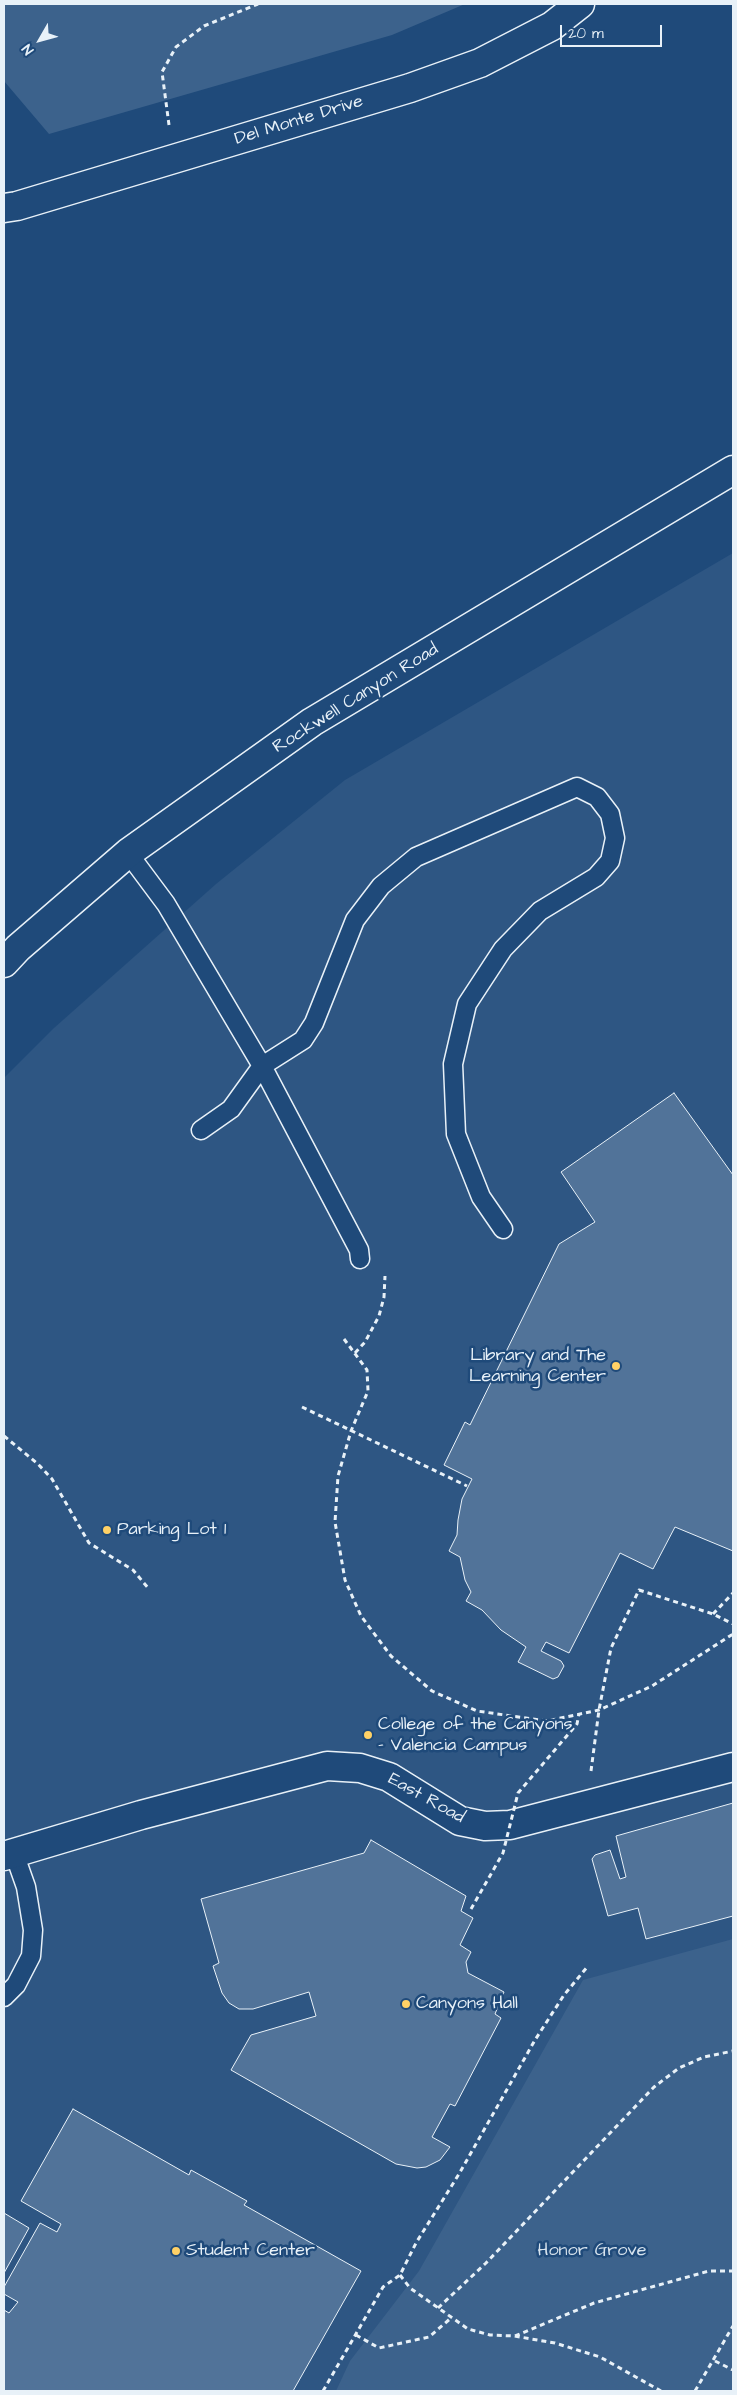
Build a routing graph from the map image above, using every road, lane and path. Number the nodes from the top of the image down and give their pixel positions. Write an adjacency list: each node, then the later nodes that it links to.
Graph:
1 (258, 4): 3 (path)
2 (580, 4): 4 (street, Del Monte Drive)
3 (169, 125)
4 (4, 208)
5 (733, 470): 6 (street, Rockwell Canyon Road)
6 (128, 853): 7 (street, Rockwell Canyon Road); 8 (lane)
7 (4, 963)
8 (262, 1066): 9 (lane); 10 (lane); 11 (lane)
9 (201, 1130)
10 (503, 1229)
11 (360, 1259)
12 (385, 1276): 14 (path)
13 (344, 1339): 14 (path)
14 (354, 1353): 16 (path)
15 (302, 1407): 16 (path)
16 (351, 1432): 18 (path); 25 (path)
17 (4, 1436): 19 (path)
18 (467, 1486)
19 (149, 1589)
20 (733, 1593): 21 (path)
21 (713, 1614): 22 (path); 24 (path)
22 (733, 1624)
23 (733, 1634): 24 (path)
24 (599, 1710): 25 (path); 27 (path)
25 (579, 1714): 28 (path, bridge)
26 (733, 1767): 28 (street, East Road)
27 (590, 1776)
28 (510, 1825): 29 (street, East Road); 30 (path, bridge)
29 (9, 1855): 32 (lane)
30 (471, 1909)
31 (588, 1966): 35 (path)
32 (4, 1997)
33 (733, 2051): 36 (path)
34 (733, 2270): 40 (path)
35 (400, 2275): 36 (path); 39 (path)
36 (438, 2308): 37 (path)
37 (451, 2318): 39 (path); 40 (path)
38 (733, 2326): 41 (path)
39 (356, 2335): 43 (path)
40 (514, 2336): 44 (path)
41 (714, 2361): 42 (path); 45 (path)
42 (732, 2369)
43 (324, 2391)
44 (661, 2391)
45 (695, 2391)

